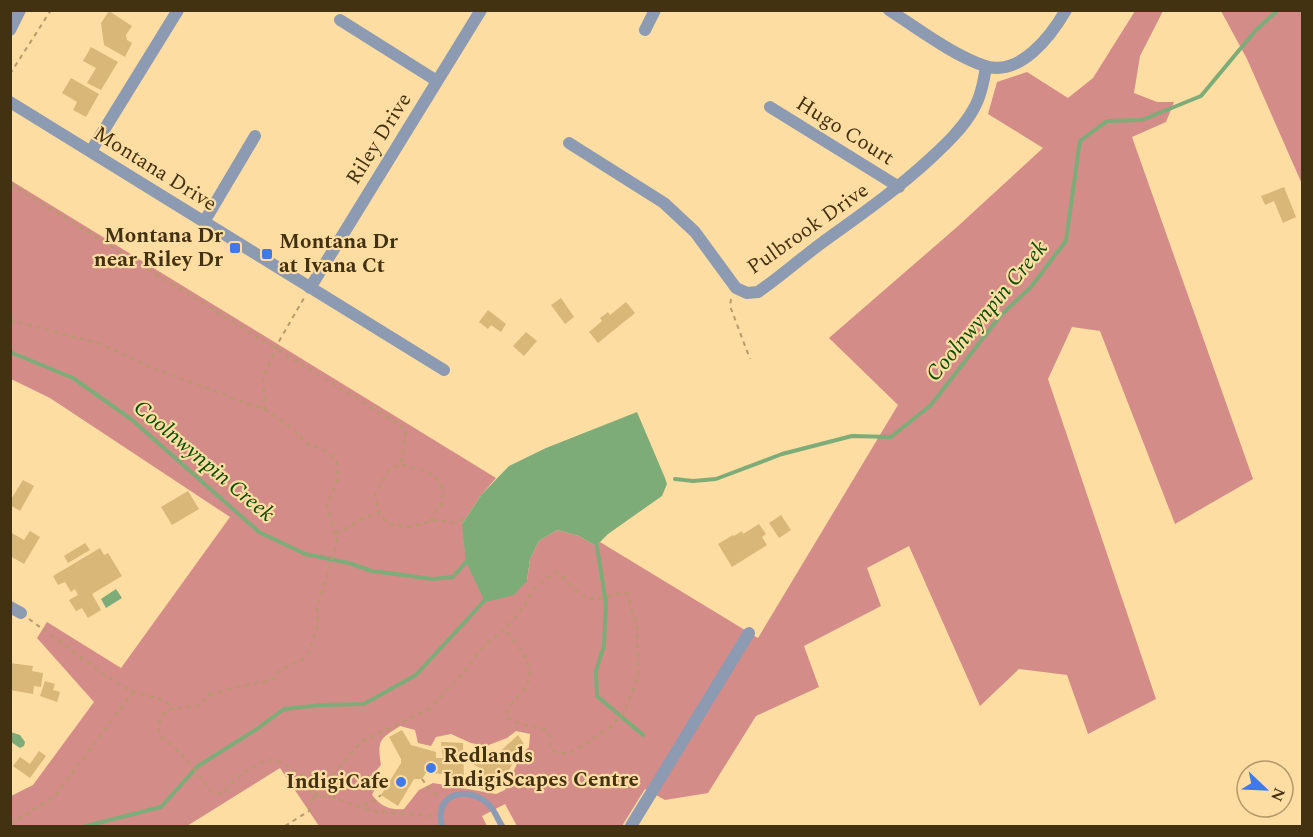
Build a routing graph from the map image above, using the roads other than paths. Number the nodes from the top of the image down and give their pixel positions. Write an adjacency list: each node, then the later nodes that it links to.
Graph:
1 (20, 10): 8 (street)
2 (178, 10): 16 (street)
3 (481, 10): 11 (street, Riley Drive)
4 (656, 10): 9 (street)
5 (889, 10): 10 (street)
6 (1066, 10): 10 (street)
7 (340, 20): 11 (street)
8 (10, 30)
9 (645, 30)
10 (986, 66): 17 (street, Pulbrook Drive)
11 (437, 81): 19 (street, Riley Drive)
12 (10, 102): 16 (street, Montana Drive)
13 (770, 107): 17 (street, Hugo Court)
14 (255, 136): 18 (street)
15 (569, 142): 17 (street, Pulbrook Drive)
16 (91, 152): 18 (street, Montana Drive)
17 (899, 188)
18 (204, 222): 19 (street, Montana Drive)
19 (308, 292): 20 (street, Montana Drive)
20 (444, 370)
21 (749, 633): 24 (street)
22 (442, 826): 23 (lane)
23 (502, 826)
24 (630, 826)

